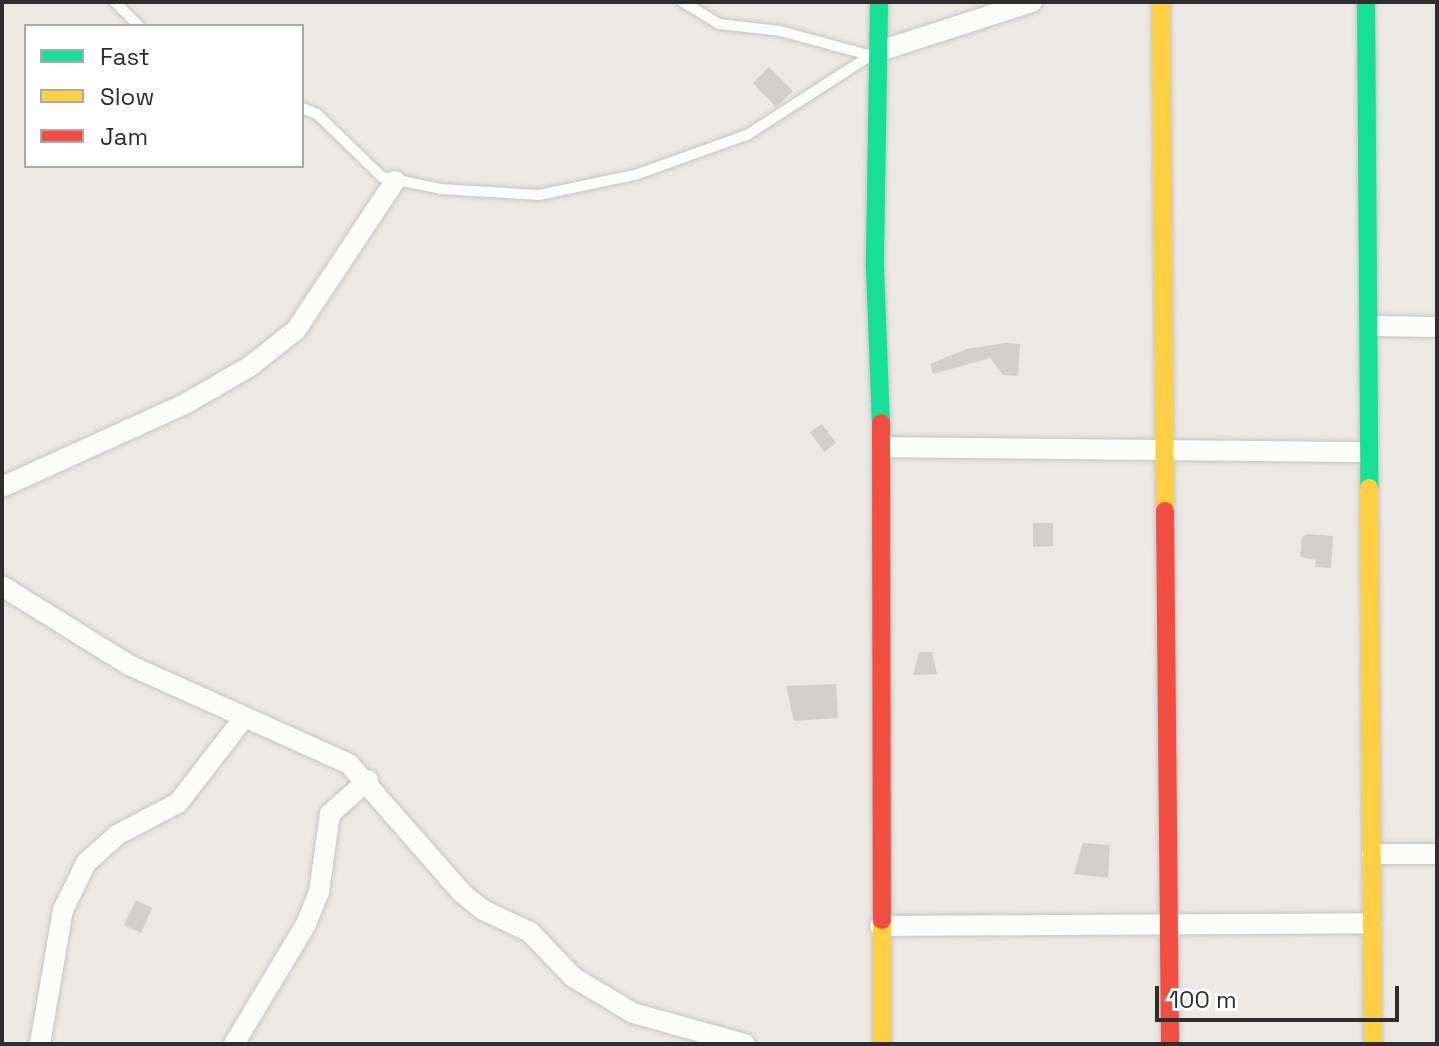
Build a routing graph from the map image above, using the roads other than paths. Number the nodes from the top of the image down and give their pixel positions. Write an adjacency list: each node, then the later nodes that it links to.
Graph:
1 (115, 2): 7 (lane)
2 (683, 2): 8 (lane)
3 (879, 2): 8 (street)
4 (1032, 2): 8 (street)
5 (1161, 2): 14 (street)
6 (1366, 2): 11 (street)
7 (137, 24)
8 (874, 53): 10 (lane); 13 (street)
9 (304, 109): 10 (lane)
10 (395, 181): 16 (street)
11 (1370, 326): 12 (street); 15 (street)
12 (1437, 327)
13 (882, 447): 14 (street); 24 (street)
14 (1167, 449): 15 (street); 23 (street)
15 (1365, 452): 20 (street)
16 (2, 487)
17 (2, 586): 18 (street)
18 (244, 718): 19 (street); 25 (street)
19 (368, 780): 26 (street); 27 (street)
20 (1372, 854): 21 (street); 22 (street)
21 (1437, 854)
22 (1372, 923): 23 (street); 30 (street)
23 (1171, 925): 24 (street); 29 (street)
24 (880, 926): 28 (street)
25 (40, 1044)
26 (234, 1044)
27 (745, 1044)
28 (882, 1044)
29 (1170, 1044)
30 (1373, 1044)

